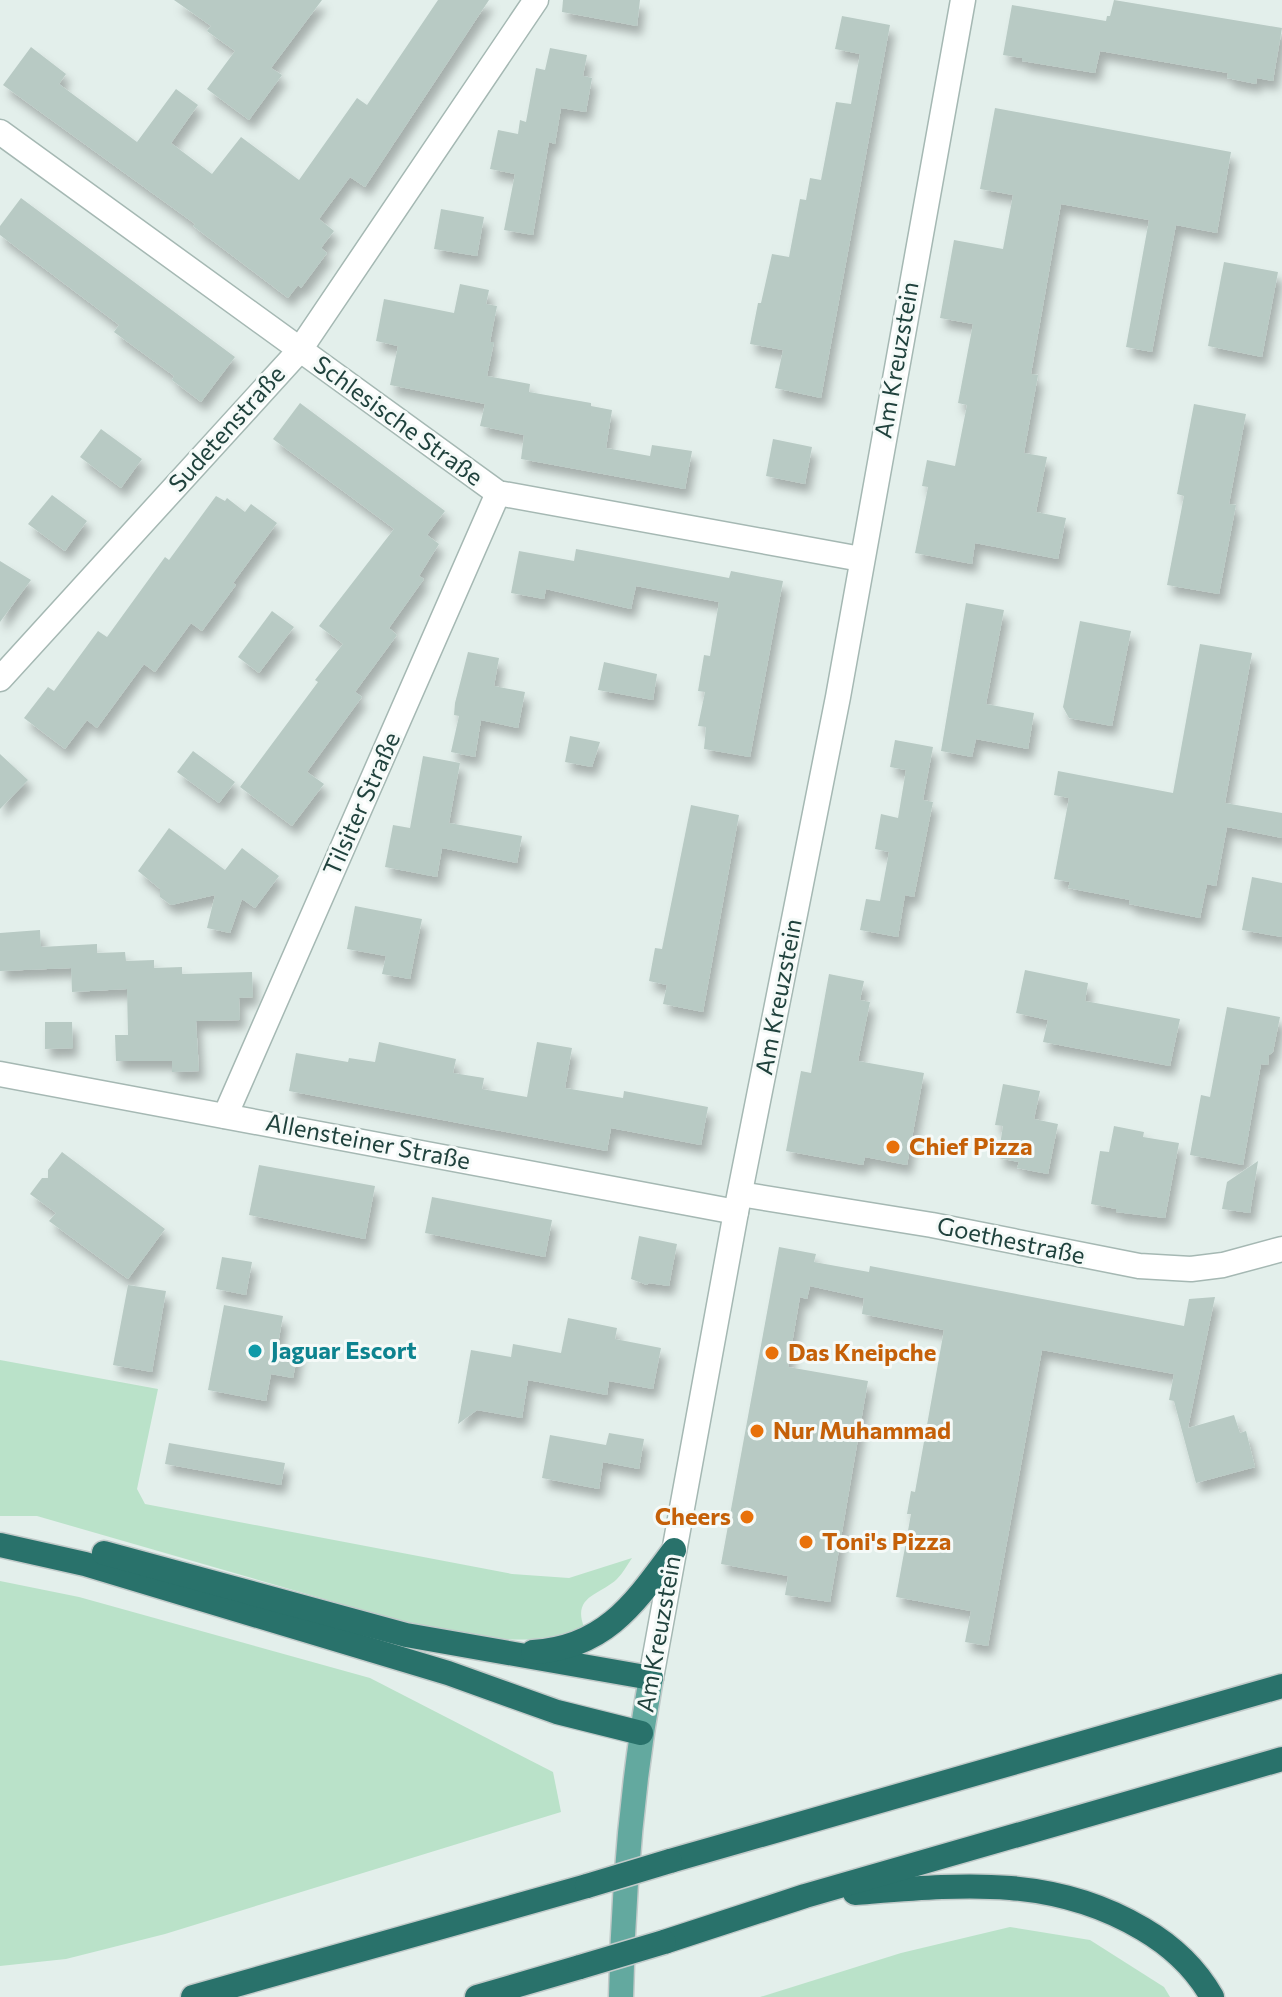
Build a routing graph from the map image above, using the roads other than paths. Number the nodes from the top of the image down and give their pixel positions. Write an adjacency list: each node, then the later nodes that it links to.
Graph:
1 (536, 0): 4 (street, Sudetenstraße)
2 (963, 0): 6 (street, Am Kreuzstein)
3 (0, 132): 4 (street, Schlesische Straße)
4 (299, 351): 5 (street, Schlesische Straße); 7 (street, Sudetenstraße)
5 (498, 493): 6 (street, Schlesische Straße); 10 (street, Tilsiter Straße)
6 (861, 559): 11 (street, Am Kreuzstein)
7 (10, 651): 8 (street, Sudetenstraße)
8 (0, 679)
9 (0, 1074): 10 (street, Allensteiner Straße)
10 (225, 1116): 11 (street, Allensteiner Straße)
11 (738, 1203): 12 (street, Goethestraße); 15 (street, Am Kreuzstein)
12 (1282, 1249)
13 (0, 1531): 16 (highway)
14 (0, 1545): 19 (highway)
15 (674, 1550): 16 (highway); 17 (street, Am Kreuzstein)
16 (504, 1654): 17 (highway)
17 (651, 1678): 19 (main road, Am Kreuzstein)
18 (1282, 1686): 22 (highway, bridge)
19 (641, 1733): 24 (main road, Am Kreuzstein)
20 (1282, 1759): 21 (highway)
21 (805, 1896): 23 (highway, bridge); 25 (highway)
22 (193, 1997)
23 (477, 1997)
24 (621, 1997)
25 (1212, 1997)

